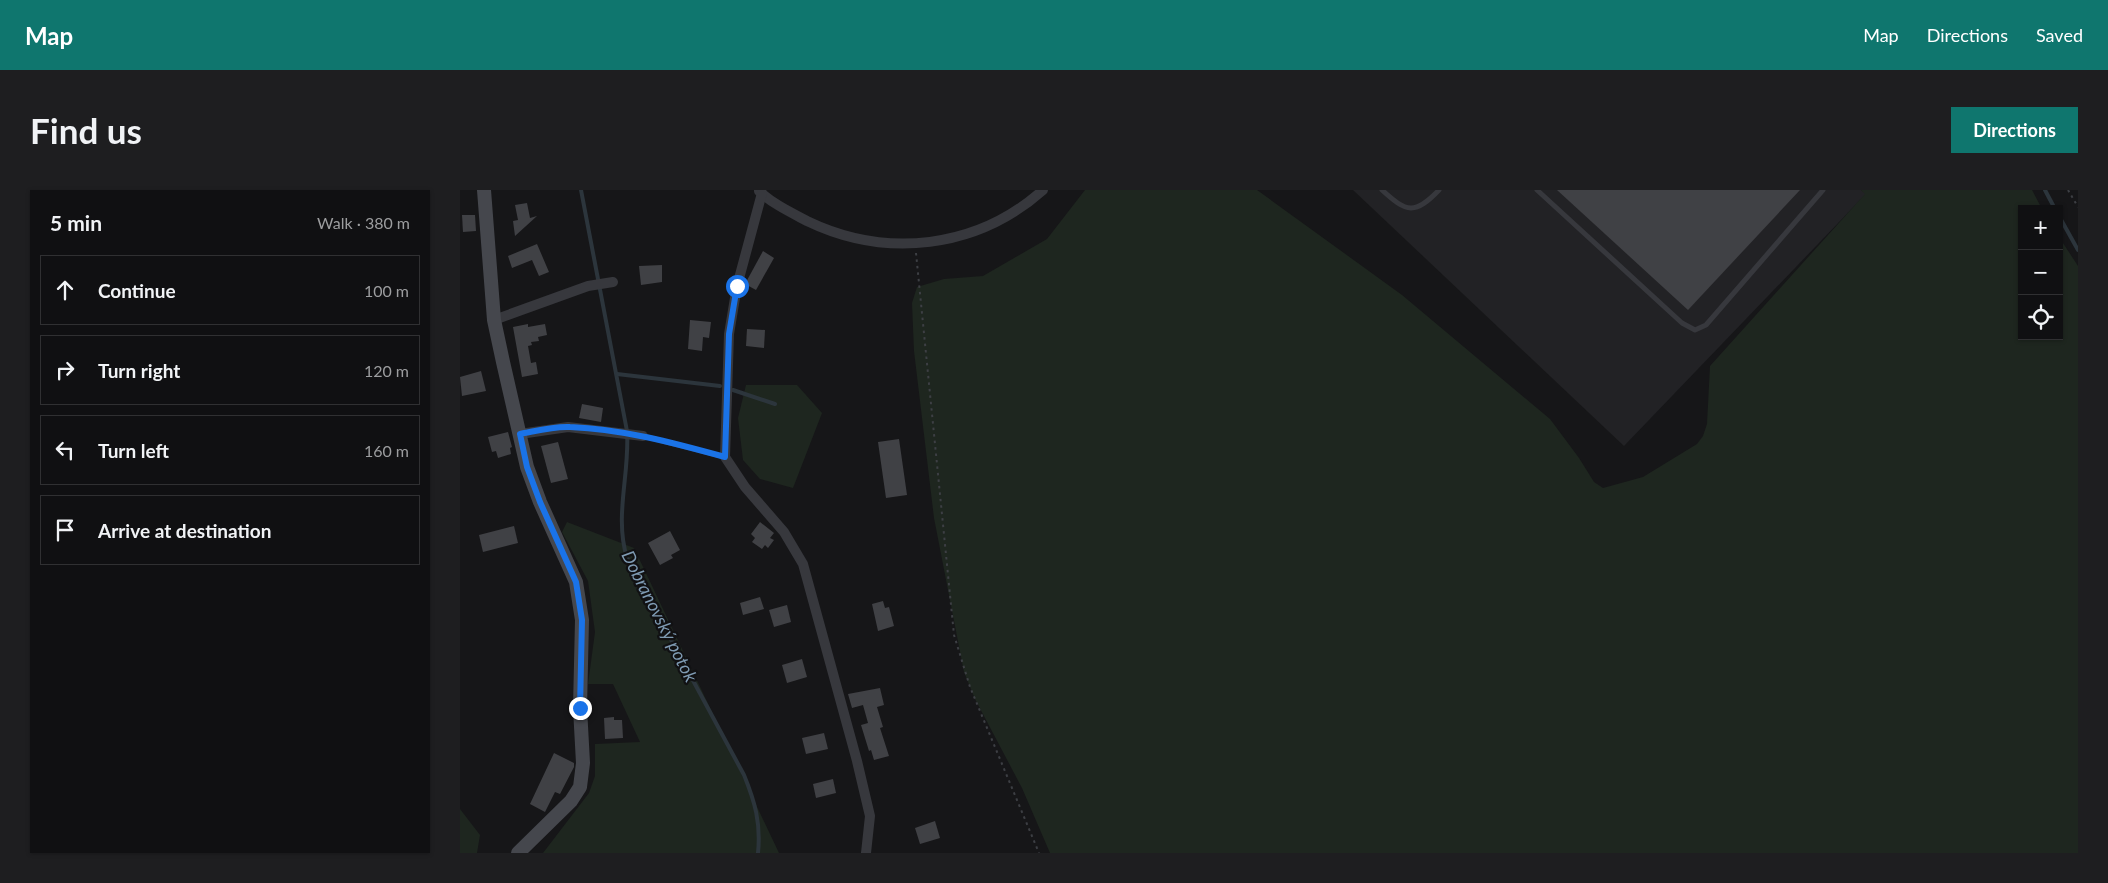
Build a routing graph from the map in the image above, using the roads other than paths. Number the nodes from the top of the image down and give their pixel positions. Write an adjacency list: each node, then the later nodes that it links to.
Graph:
1 (484, 190): 9 (street)
2 (1043, 190): 7 (street)
3 (1382, 190): 4 (lane)
4 (1439, 190)
5 (1537, 190): 6 (lane)
6 (1823, 190)
7 (760, 192): 12 (street)
8 (613, 282): 9 (street)
9 (494, 320): 10 (street)
10 (520, 434): 11 (street); 13 (street)
11 (644, 436): 12 (lane)
12 (725, 457): 14 (street)
13 (518, 853)
14 (866, 853)

